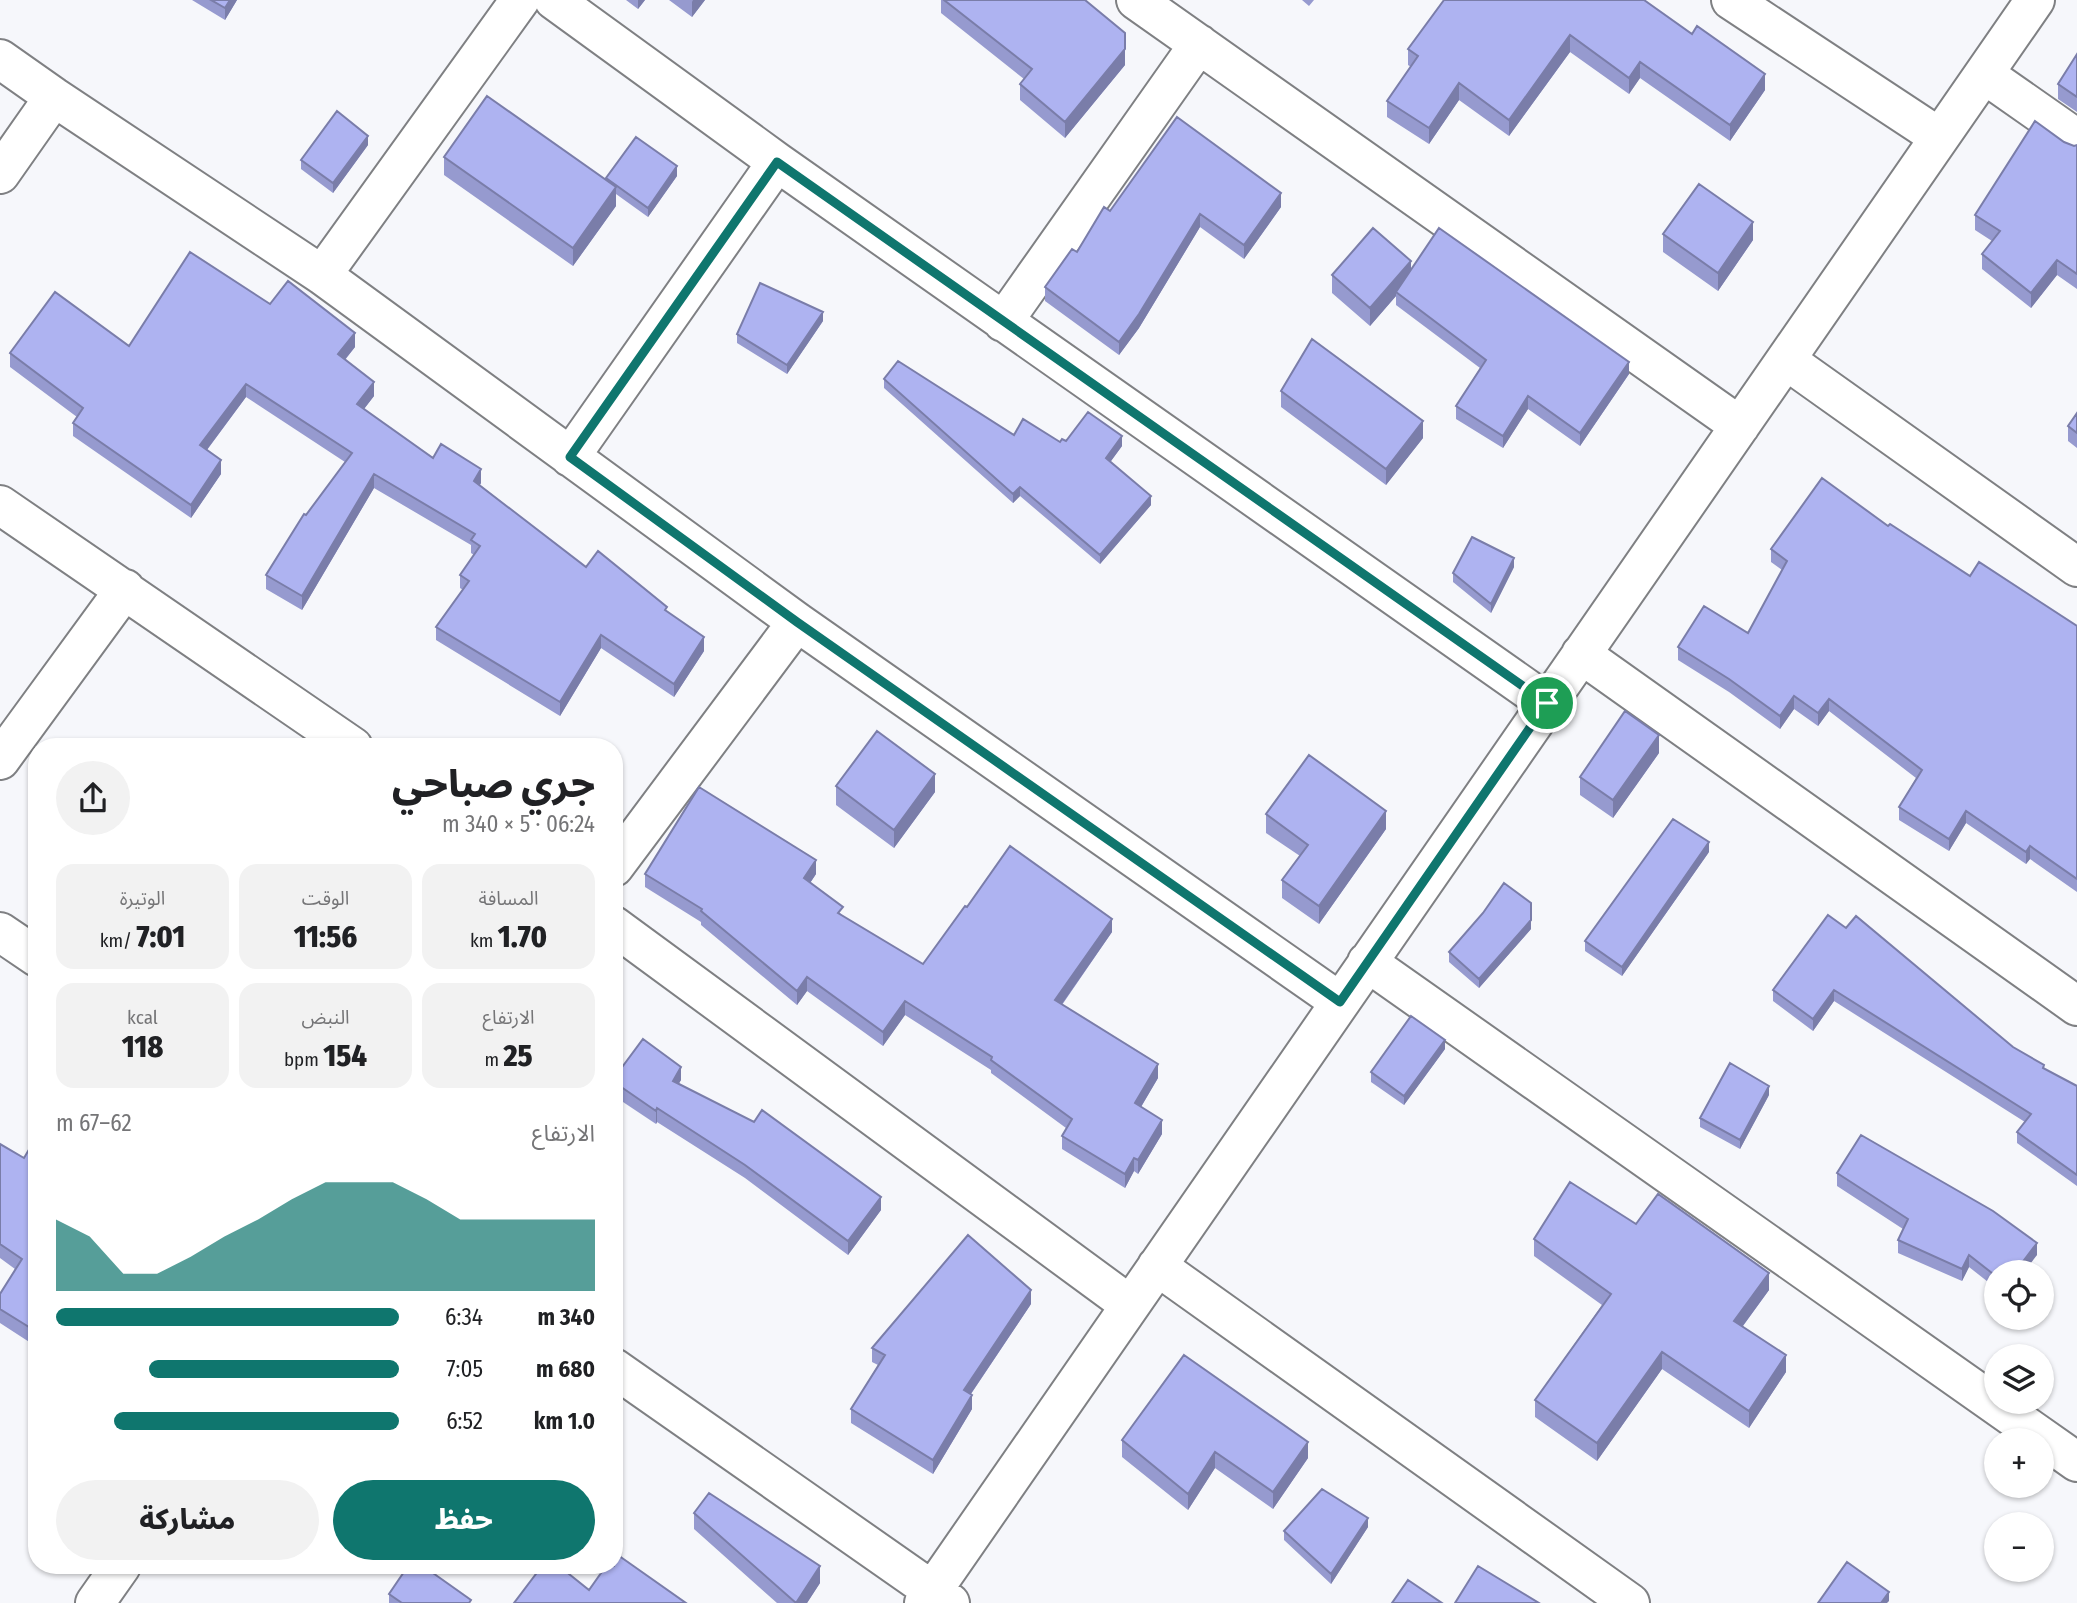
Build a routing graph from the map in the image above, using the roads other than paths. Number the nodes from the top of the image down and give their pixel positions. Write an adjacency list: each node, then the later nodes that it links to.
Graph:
1 (520, 0): 14 (street)
2 (554, 0): 12 (street)
3 (1136, 0): 6 (street)
4 (1731, 0): 10 (street)
5 (2035, 0): 8 (street)
6 (1199, 44): 15 (street); 17 (street)
7 (0, 59): 9 (street)
8 (1984, 74): 10 (street); 11 (street)
9 (54, 97): 13 (street); 14 (street)
10 (1939, 137): 16 (street)
11 (2077, 139)
12 (777, 162): 15 (street); 18 (street)
13 (0, 174)
14 (322, 275): 18 (street)
15 (1003, 322): 24 (street)
16 (1786, 360): 17 (street); 20 (street)
17 (1740, 426): 23 (street)
18 (570, 457): 22 (street)
19 (0, 505): 21 (street)
20 (2077, 567)
21 (124, 589): 25 (street); 26 (street)
22 (797, 622): 27 (street); 32 (street)
23 (1581, 654): 24 (street); 33 (street)
24 (1547, 703): 31 (street)
25 (340, 738)
26 (0, 760)
27 (623, 855)
28 (0, 932): 30 (street)
29 (623, 933): 35 (street)
30 (28, 951)
31 (1367, 962): 32 (street); 37 (street)
32 (1340, 1002): 34 (street)
33 (2077, 1006)
34 (1157, 1266): 35 (street); 41 (street)
35 (1130, 1305): 39 (street)
36 (623, 1374): 39 (street)
37 (2077, 1462)
38 (115, 1574): 40 (street)
39 (935, 1599)
40 (95, 1603)
41 (1630, 1603)

